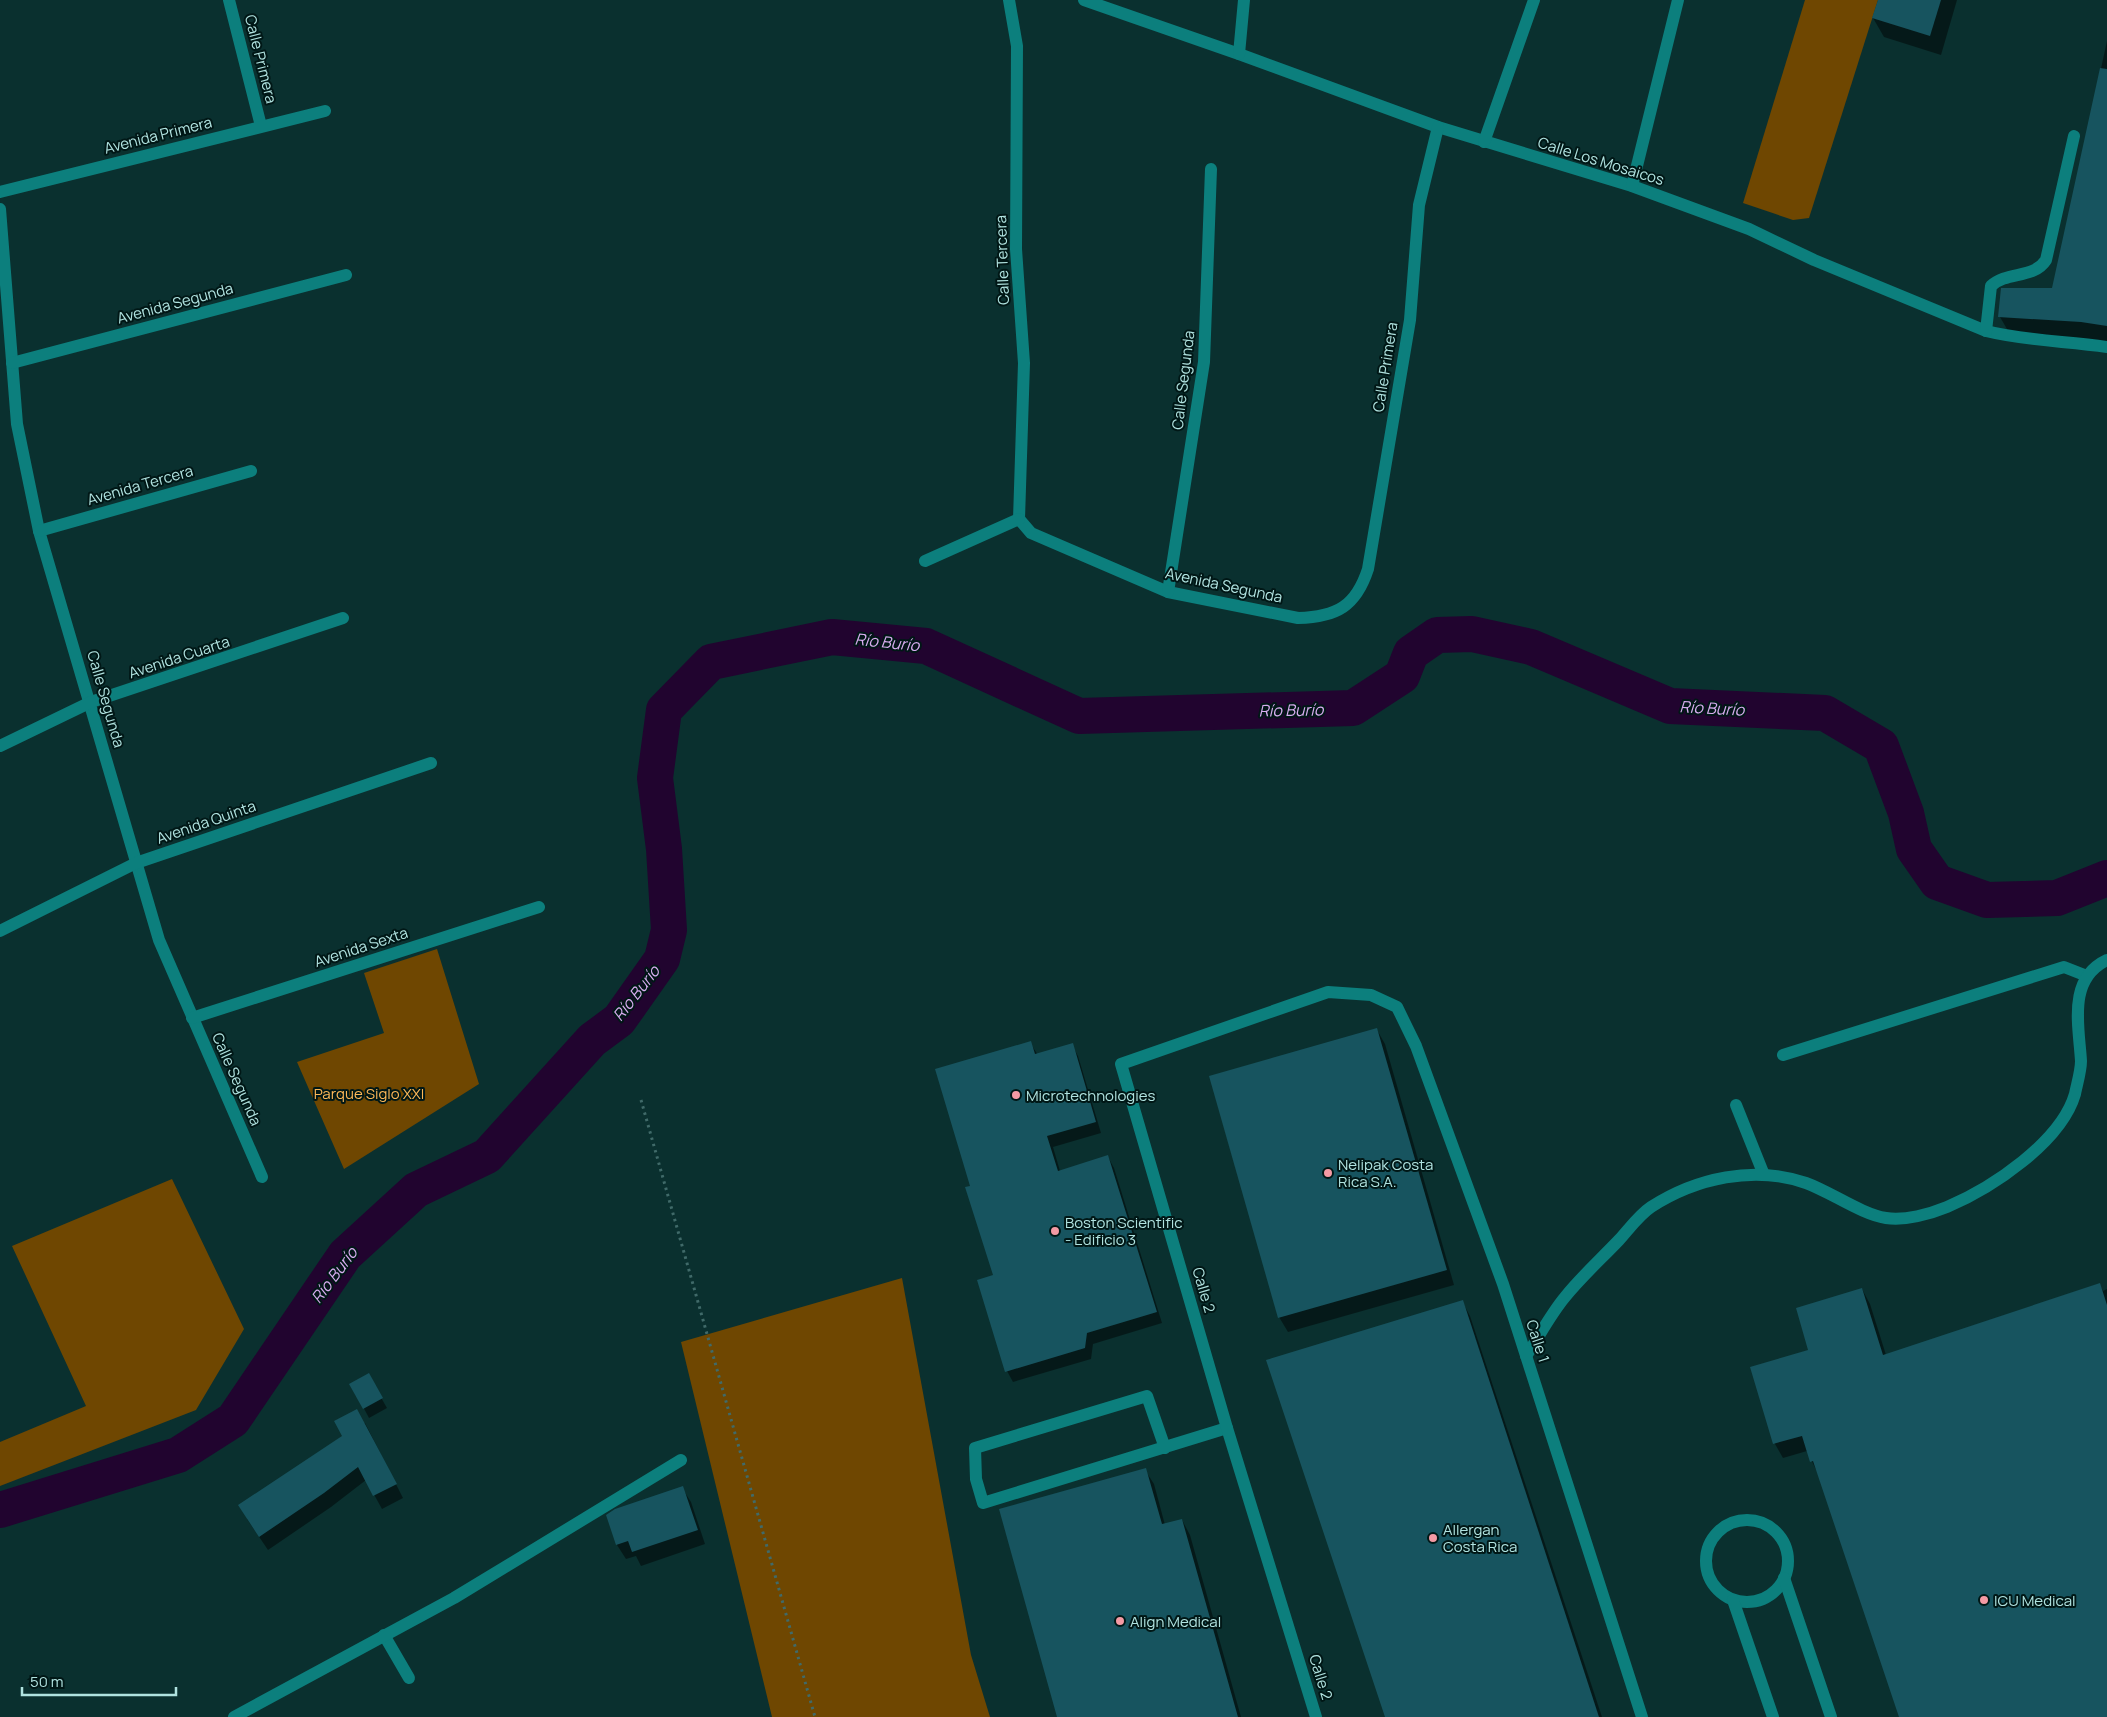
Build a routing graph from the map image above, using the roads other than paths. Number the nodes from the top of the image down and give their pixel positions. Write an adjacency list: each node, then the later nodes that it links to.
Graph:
1 (229, 0): 9 (street, Calle Primera)
2 (1009, 0): 22 (street, Calle Tercera)
3 (1084, 0): 7 (street, Calle Los Mosaicos)
4 (1244, 0): 7 (street)
5 (1534, 0): 12 (street)
6 (1678, 0): 14 (street)
7 (1239, 54): 10 (street, Calle Los Mosaicos)
8 (325, 111): 9 (street, Avenida Primera)
9 (261, 126): 15 (street, Avenida Primera)
10 (1438, 127): 12 (street, Calle Los Mosaicos); 26 (street, Calle Primera)
11 (2074, 136): 18 (street)
12 (1484, 142): 14 (street, Calle Los Mosaicos)
13 (1211, 168): 25 (street, Calle Segunda)
14 (1632, 186): 18 (street, Calle Los Mosaicos)
15 (0, 192)
16 (0, 209): 20 (street, Calle Segunda)
17 (346, 275): 20 (street, Avenida Segunda)
18 (1986, 330): 19 (street, Calle Los Mosaicos)
19 (2107, 348)
20 (12, 363): 23 (street, Calle Segunda)
21 (251, 471): 23 (street, Avenida Tercera)
22 (1018, 519): 24 (street); 25 (street, Avenida Segunda)
23 (39, 531): 28 (street, Calle Segunda)
24 (926, 561)
25 (1168, 592): 26 (street, Avenida Segunda)
26 (1347, 605)
27 (343, 618): 28 (street, Avenida Cuarta)
28 (91, 702): 29 (street, Avenida Cuarta); 31 (street, Calle Segunda)
29 (0, 746)
30 (431, 763): 31 (street, Avenida Quinta)
31 (136, 863): 33 (street, Avenida Quinta); 37 (street, Calle Segunda)
32 (539, 907): 37 (street, Avenida Sexta)
33 (0, 931)
34 (2107, 960): 35 (street)
35 (2087, 976): 38 (street); 40 (street)
36 (1371, 995): 42 (street, Calle 1); 43 (street, Calle 2)
37 (192, 1018): 41 (street, Calle Segunda)
38 (1783, 1055)
39 (1736, 1105): 40 (street)
40 (1764, 1175): 42 (street)
41 (262, 1177)
42 (1526, 1356): 52 (street, Calle 1)
43 (1227, 1428): 44 (street); 51 (street, Calle 2)
44 (1165, 1448): 44 (street)
45 (681, 1460): 48 (street)
46 (1784, 1578): 47 (street); 47 (street); 54 (street)
47 (1733, 1600): 53 (street)
48 (384, 1635): 49 (street); 50 (street)
49 (410, 1678)
50 (234, 1717)
51 (1316, 1717)
52 (1642, 1717)
53 (1773, 1717)
54 (1831, 1717)

